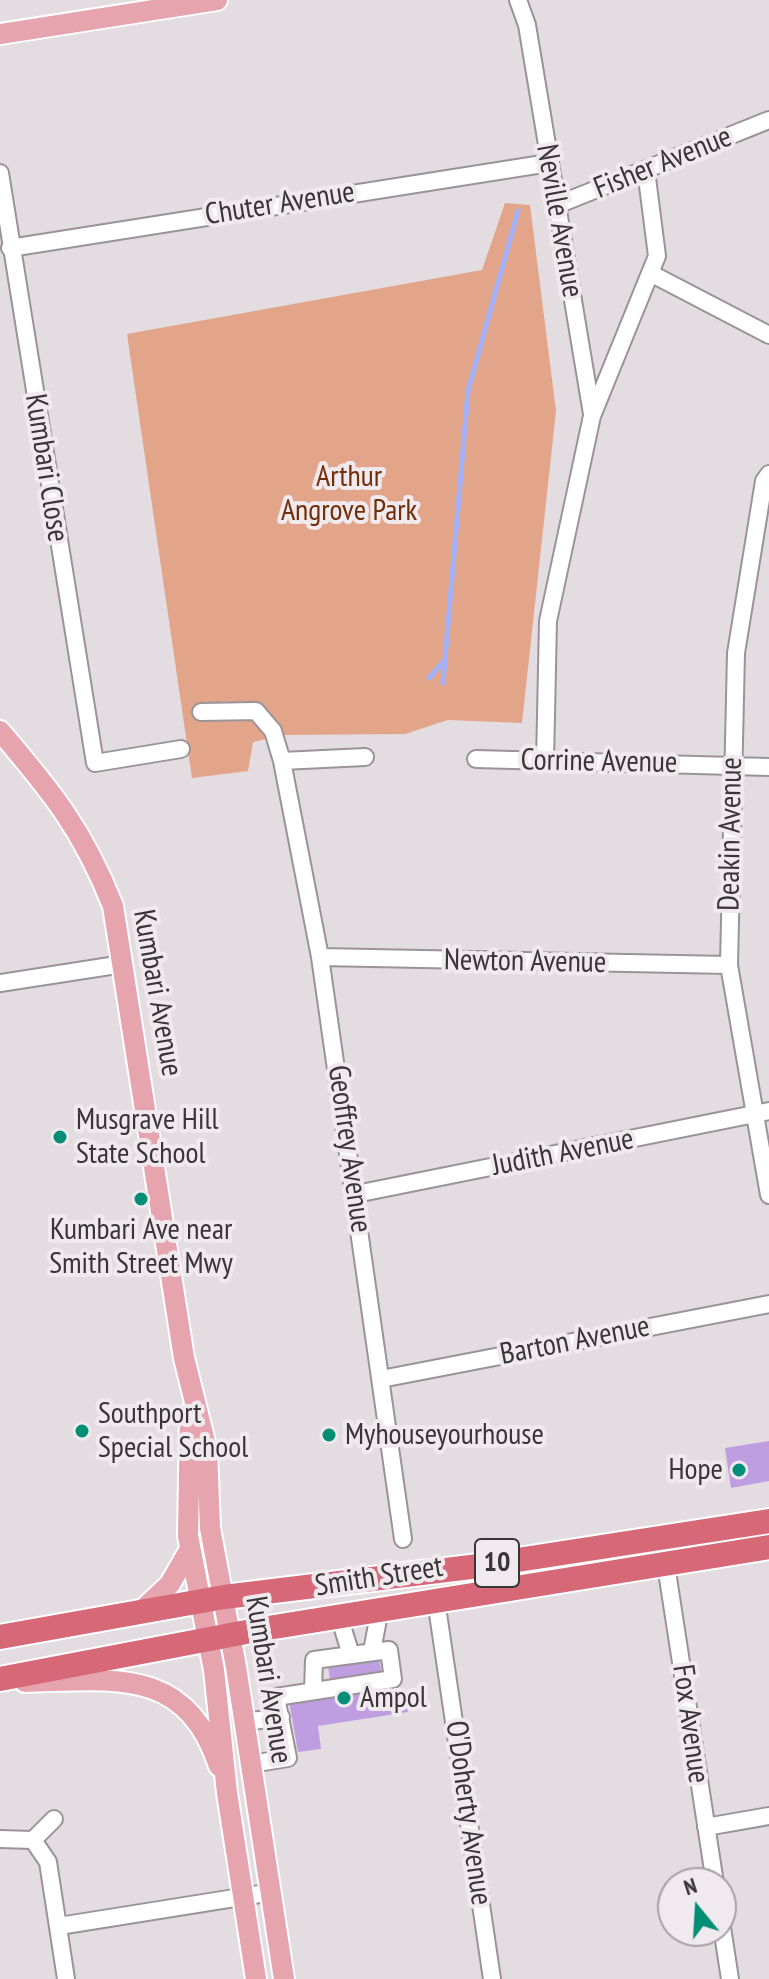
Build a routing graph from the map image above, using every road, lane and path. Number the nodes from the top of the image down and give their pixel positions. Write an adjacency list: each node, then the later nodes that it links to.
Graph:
1 (217, 0): 4 (main road)
2 (518, 0): 5 (street, Neville Avenue)
3 (528, 0): 5 (street, Neville Avenue)
4 (142, 6): 6 (main road)
5 (527, 25): 8 (street, Neville Avenue)
6 (0, 34)
7 (769, 120): 9 (street, Fisher Avenue)
8 (549, 163): 11 (street, Neville Avenue); 12 (street, Chuter Avenue)
9 (646, 170): 11 (street, Fisher Avenue); 13 (street, Neville Avenue)
10 (0, 173): 12 (street, Kumbari Close)
11 (557, 205): 15 (street, Neville Avenue)
12 (10, 248): 19 (street, Kumbari Close)
13 (650, 273): 14 (street); 15 (street, Neville Avenue)
14 (769, 335)
15 (592, 416): 23 (street, Neville Avenue)
16 (769, 474): 24 (street, Deakin Avenue)
17 (201, 712): 22 (street, Geoffrey Avenue)
18 (0, 731): 27 (main road, Kumbari Avenue)
19 (181, 749)
20 (365, 757): 22 (street)
21 (476, 759): 23 (street, Corrine Avenue)
22 (282, 761): 26 (street, Geoffrey Avenue)
23 (545, 762): 24 (street, Corrine Avenue)
24 (732, 765): 25 (street, Corrine Avenue); 28 (street, Deakin Avenue)
25 (769, 767)
26 (320, 957): 28 (street, Newton Avenue); 31 (street, Geoffrey Avenue)
27 (123, 964): 29 (street); 35 (main road, Kumbari Avenue)
28 (729, 965): 30 (street, Deakin Avenue)
29 (0, 983)
30 (762, 1112): 31 (street, Judith Avenue); 32 (street, Deakin Avenue)
31 (356, 1194): 34 (street, Geoffrey Avenue)
32 (769, 1195)
33 (769, 1304): 34 (street, Barton Avenue)
34 (381, 1379): 37 (street, Geoffrey Avenue)
35 (191, 1393): 39 (main road, Kumbari Avenue); 41 (main road, Kumbari Avenue)
36 (769, 1521): 41 (highway, Smith Street / 10)
37 (403, 1539)
38 (769, 1547): 40 (highway, Smith Street / 10)
39 (190, 1549): 41 (main road, Kumbari Avenue); 44 (main road)
40 (666, 1565): 42 (highway, Smith Street / 10); 58 (street, Fox Avenue)
41 (212, 1599): 44 (highway, Smith Street / 10); 47 (main road, Kumbari Avenue)
42 (436, 1600): 43 (highway, Smith Street / 10); 69 (street, O'Doherty Avenue)
43 (380, 1609): 45 (highway, Smith Street / 10); 48 (street)
44 (138, 1614): 46 (highway, Smith Street / 10)
45 (339, 1616): 47 (highway, Smith Street / 10); 49 (street)
46 (0, 1637)
47 (219, 1638): 50 (highway, Smith Street / 10); 53 (main road, Kumbari Avenue); 55 (main road, Kumbari Avenue)
48 (372, 1651): 49 (street); 51 (street)
49 (351, 1655): 51 (street)
50 (0, 1681): 55 (main road)
51 (313, 1691): 52 (street)
52 (281, 1717): 53 (street); 54 (street)
53 (245, 1722): 54 (main road, Kumbari Avenue)
54 (251, 1764): 62 (main road, Kumbari Avenue)
55 (227, 1793): 63 (main road, Kumbari Avenue)
56 (769, 1816): 58 (street)
57 (54, 1819): 60 (street)
58 (706, 1827): 61 (street, Fox Avenue)
59 (0, 1839): 60 (street)
60 (33, 1840): 64 (street)
61 (712, 1867)
62 (272, 1892): 63 (street); 68 (main road, Kumbari Avenue)
63 (243, 1896): 64 (street); 67 (main road, Kumbari Avenue)
64 (59, 1926): 66 (street)
65 (725, 1947): 70 (street)
66 (66, 1979)
67 (256, 1979)
68 (284, 1979)
69 (492, 1979)
70 (730, 1979)

